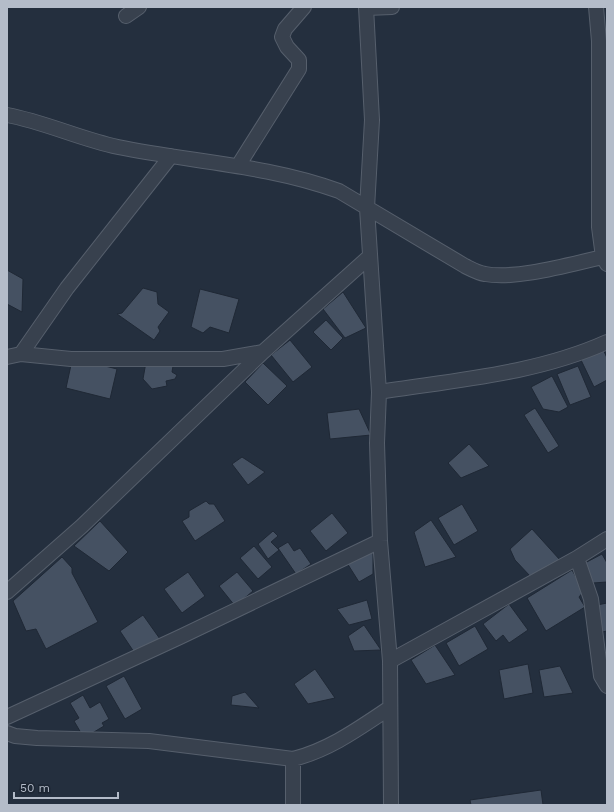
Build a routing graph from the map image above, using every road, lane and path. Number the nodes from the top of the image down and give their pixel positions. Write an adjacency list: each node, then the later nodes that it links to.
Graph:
1 (139, 7): 6 (street)
2 (304, 7): 9 (street)
3 (392, 7): 5 (street)
4 (596, 7): 11 (street)
5 (366, 8): 10 (street)
6 (126, 16)
7 (7, 115): 8 (street)
8 (171, 156): 9 (street); 16 (street)
9 (238, 166): 10 (street)
10 (366, 208): 12 (street); 13 (street)
11 (603, 226): 13 (street)
12 (369, 257): 15 (street); 17 (street)
13 (605, 260)
14 (607, 342): 17 (street)
15 (262, 352): 16 (street); 21 (street)
16 (14, 355)
17 (379, 392): 19 (street)
18 (607, 539): 20 (street)
19 (380, 540): 22 (street); 25 (street)
20 (577, 558): 22 (street); 23 (street)
21 (7, 592)
22 (390, 661): 24 (street)
23 (607, 686)
24 (388, 709): 27 (street); 29 (street)
25 (7, 717)
26 (7, 733): 27 (street)
27 (293, 759): 28 (street)
28 (293, 805)
29 (390, 805)

